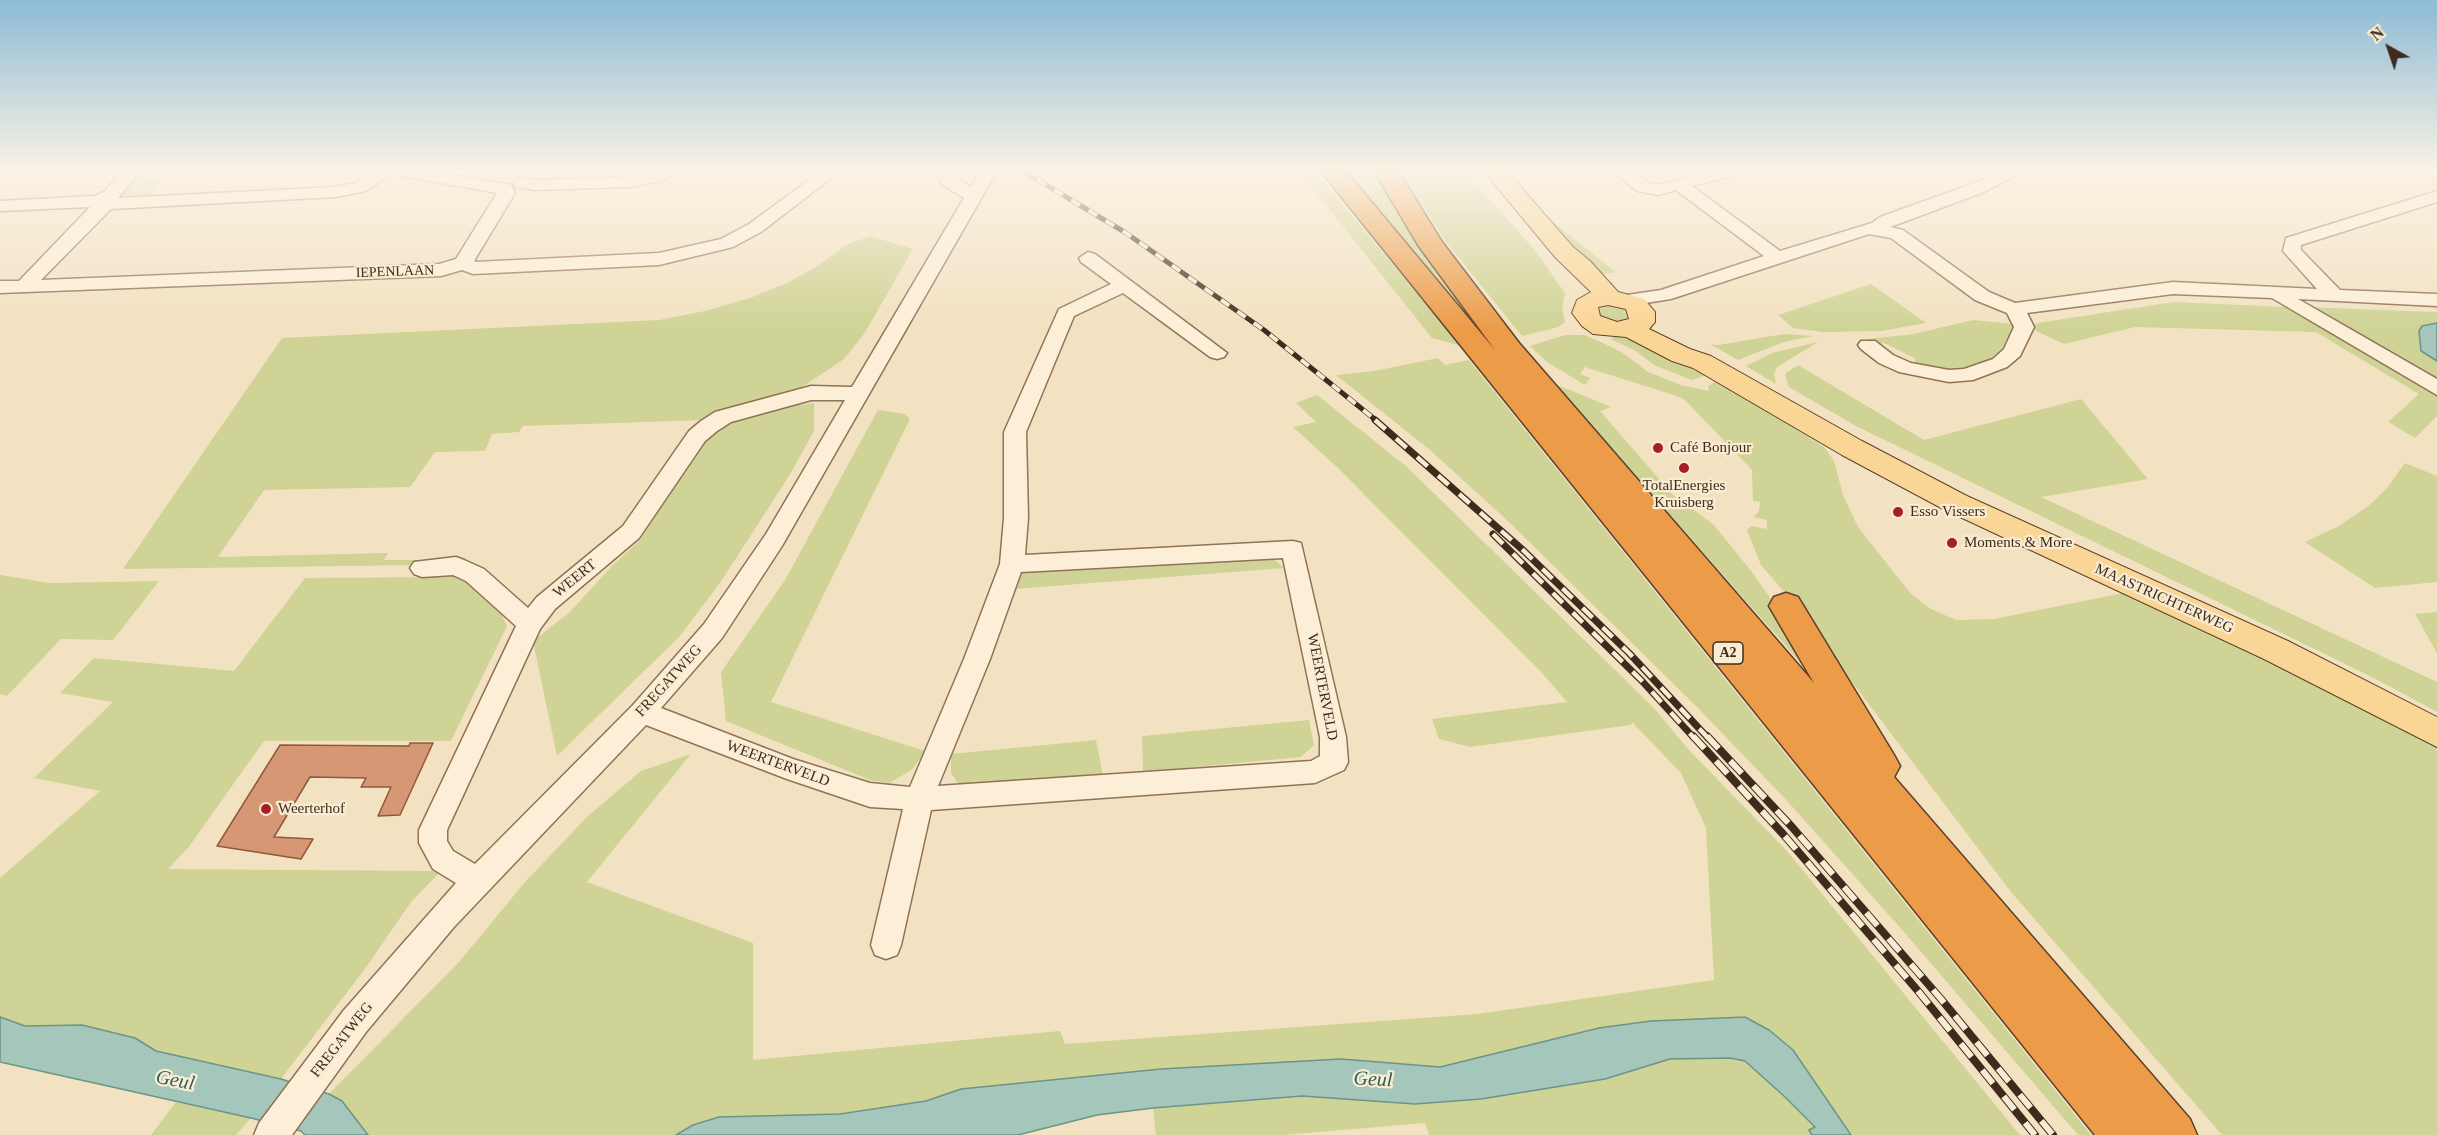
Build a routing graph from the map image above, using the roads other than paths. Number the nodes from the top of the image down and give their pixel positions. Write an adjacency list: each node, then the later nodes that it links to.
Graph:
1 (86, 222): 16 (street)
2 (488, 222): 14 (street)
3 (763, 222): 14 (street, IEPENLAAN)
4 (958, 222): 28 (street, FREGATWEG)
5 (1375, 222): 40 (highway, A2)
6 (1418, 222): 24 (highway, A2)
7 (1541, 222): 21 (main road, MAASTRICHTERWEG)
8 (1731, 222): 12 (street)
9 (1885, 222): 11 (street)
10 (2355, 222): 19 (street)
11 (1877, 228): 12 (street); 22 (street)
12 (1778, 257): 21 (street)
13 (1088, 258): 15 (street)
14 (463, 263): 16 (street, IEPENLAAN)
15 (1123, 285): 25 (street); 29 (street)
16 (24, 286): 17 (street, IEPENLAAN)
17 (0, 287)
18 (2275, 291): 19 (street); 22 (street); 27 (street)
19 (2334, 295): 20 (street)
20 (2437, 300)
21 (1624, 309): 34 (main road, MAASTRICHTERWEG)
22 (2014, 309): 23 (street)
23 (1868, 345)
24 (1509, 349): 26 (highway, A2); 36 (highway, A2)
25 (1217, 353)
26 (1569, 383)
27 (2437, 388)
28 (860, 394): 32 (street, WEERT); 33 (street, FREGATWEG)
29 (1012, 564): 35 (street); 35 (street, WEERTERVELD)
30 (422, 568): 32 (street)
31 (1786, 606): 36 (highway, A2)
32 (530, 624): 37 (street, WEERT)
33 (642, 712): 35 (street, WEERTERVELD); 37 (street, FREGATWEG)
34 (2437, 733)
35 (919, 799): 38 (street)
36 (1918, 832): 41 (highway, A2)
37 (476, 880): 39 (street, FREGATWEG)
38 (886, 945)
39 (270, 1135)
40 (2126, 1135)
41 (2174, 1135)

